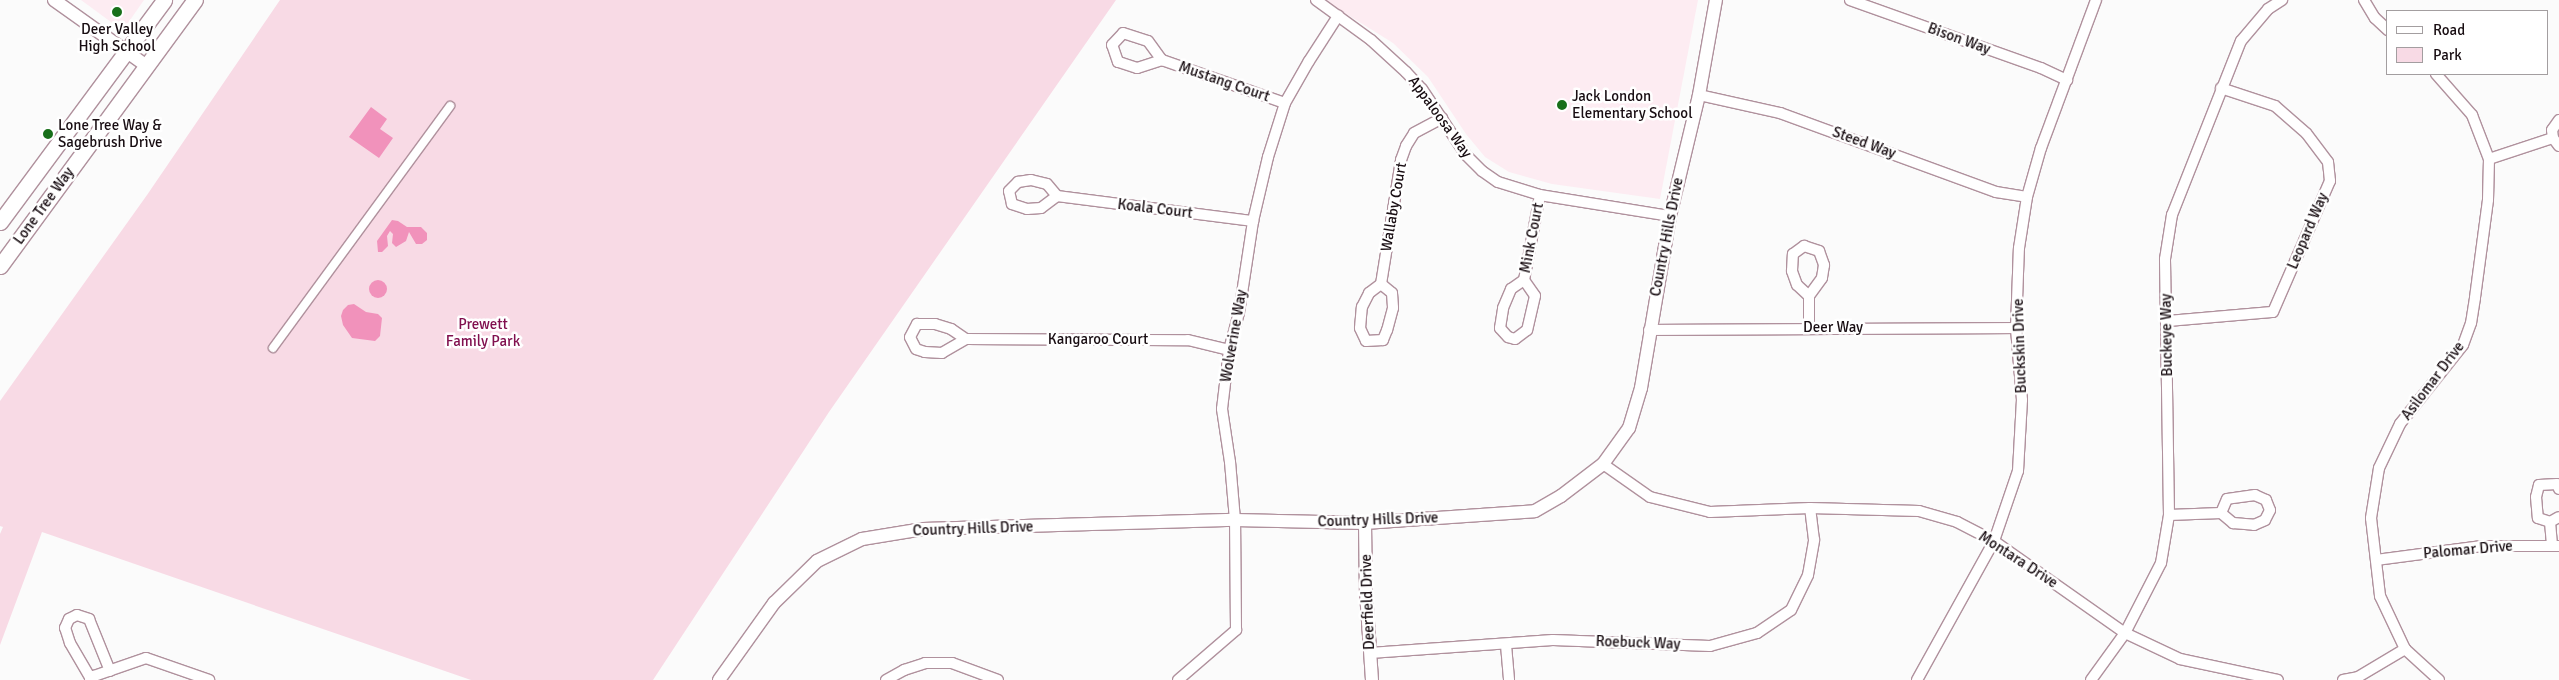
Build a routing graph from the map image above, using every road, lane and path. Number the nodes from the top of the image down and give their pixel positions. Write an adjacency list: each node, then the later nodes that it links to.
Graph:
1 (54, 0): 12 (street)
2 (164, 0): 12 (main road, Lone Tree Way)
3 (195, 0): 14 (main road, Lone Tree Way)
4 (1316, 0): 10 (street, Appaloosa Way)
5 (1716, 0): 18 (street, Country Hills Drive)
6 (1850, 0): 16 (street, Bison Way)
7 (2096, 0): 16 (street, Buckskin Drive)
8 (2282, 0): 17 (street, Buckeye Way)
9 (2364, 0): 11 (street)
10 (1338, 16): 19 (street, Wolverine Way); 21 (street, Appaloosa Way)
11 (2386, 28)
12 (126, 52): 14 (street); 29 (main road, Lone Tree Way)
13 (1162, 60): 13 (street, Mustang Court); 19 (street, Mustang Court)
14 (147, 66): 31 (main road, Lone Tree Way)
15 (2437, 75): 24 (street, Asilomar Drive)
16 (2067, 80): 27 (street, Buckskin Drive)
17 (2221, 88): 35 (street, Buckeye Way); 35 (street, Leopard Way)
18 (1699, 95): 27 (street, Steed Way); 28 (street, Country Hills Drive)
19 (1285, 103): 30 (street, Wolverine Way)
20 (450, 106): 40 (street)
21 (1442, 118): 25 (street, Appaloosa Way); 33 (street, Wallaby Court)
22 (2559, 120): 23 (street)
23 (2556, 142): 24 (street)
24 (2489, 159): 52 (street, Asilomar Drive)
25 (1540, 195): 28 (street, Appaloosa Way); 32 (street, Mink Court)
26 (1057, 196): 30 (street, Koala Court)
27 (2027, 197): 37 (street, Buckskin Drive)
28 (1670, 216): 38 (street, Country Hills Drive)
29 (0, 222)
30 (1253, 222): 41 (street, Wolverine Way)
31 (0, 266)
32 (1524, 280): 32 (street, Mink Court)
33 (1381, 284): 33 (street)
34 (1809, 296): 34 (street); 36 (street)
35 (2167, 321): 46 (street, Buckeye Way)
36 (1809, 328): 37 (street, Deer Way); 38 (street, Deer Way)
37 (2016, 328): 50 (street, Buckskin Drive)
38 (1649, 330): 42 (street, Country Hills Drive)
39 (966, 339): 39 (street, Kangaroo Court); 41 (street, Kangaroo Court)
40 (273, 348)
41 (1229, 350): 47 (street, Wolverine Way)
42 (1603, 464): 44 (street, Montara Drive); 49 (street, Country Hills Drive)
43 (2559, 489): 48 (street)
44 (1810, 508): 50 (street, Montara Drive); 54 (street, Roebuck Way)
45 (2220, 513): 45 (street); 46 (street)
46 (2169, 515): 53 (street, Buckeye Way)
47 (1235, 520): 49 (street, Country Hills Drive); 60 (street, Country Hills Drive); 63 (street, Wolverine Way)
48 (2555, 520): 51 (street)
49 (1365, 523): 56 (street, Deerfield Drive)
50 (1994, 540): 53 (street, Montara Drive); 66 (street, Buckskin Drive)
51 (2555, 545): 52 (street, Palomar Drive)
52 (2376, 560): 55 (street, Asilomar Drive)
53 (2125, 633): 67 (street, Buckeye Way); 68 (street, Montara Drive)
54 (1506, 645): 56 (street, Roebuck Way); 65 (street)
55 (2405, 650): 69 (street); 70 (street, Asilomar Drive)
56 (1370, 653): 64 (street, Deerfield Drive)
57 (110, 672): 58 (street); 58 (street); 59 (street)
58 (90, 679)
59 (209, 680)
60 (719, 680)
61 (886, 680): 62 (street)
62 (998, 680)
63 (1178, 680)
64 (1372, 680)
65 (1509, 680)
66 (1917, 680)
67 (2091, 680)
68 (2278, 680)
69 (2343, 680)
70 (2439, 680)

